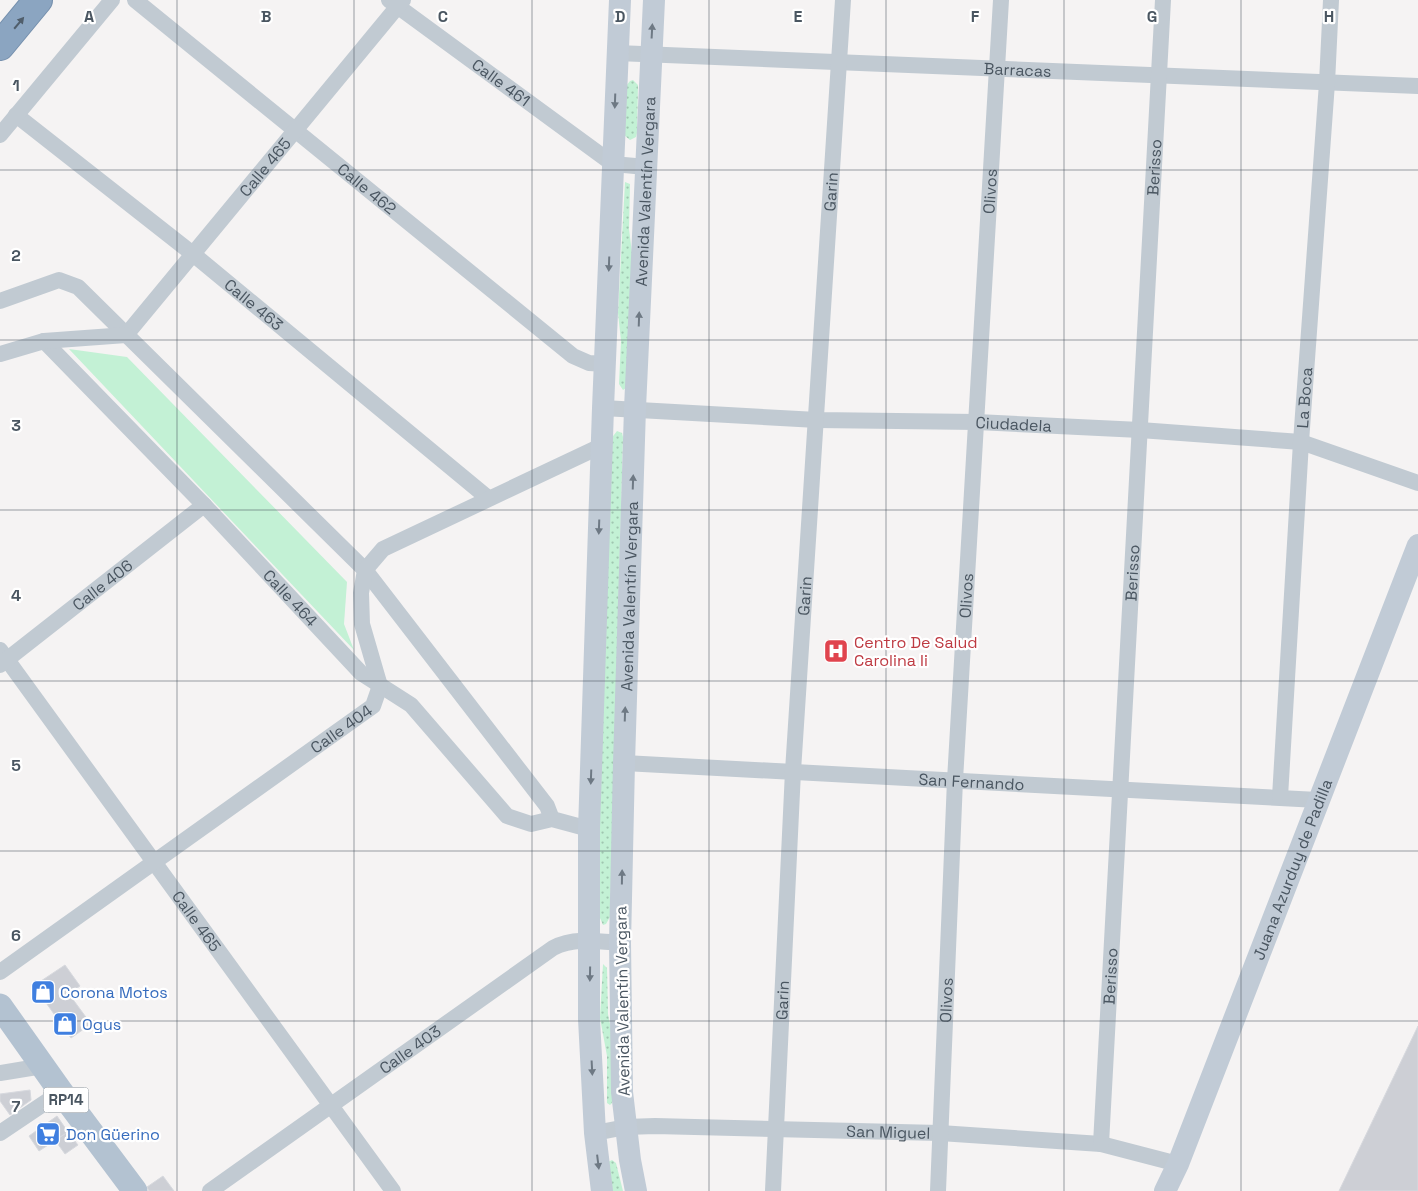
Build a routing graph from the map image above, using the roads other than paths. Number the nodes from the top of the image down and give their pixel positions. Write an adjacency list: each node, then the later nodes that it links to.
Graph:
1 (15, 0): 12 (highway)
2 (38, 0): 13 (highway, one-way to 2)
3 (112, 0): 21 (street)
4 (134, 0): 22 (street, Calle 462)
5 (620, 0): 14 (street, Avenida Valentín Vergara)
6 (654, 0): 15 (street, Avenida Valentín Vergara, one-way to 6)
7 (843, 0): 16 (street, Garin)
8 (1001, 0): 17 (street, Olivos)
9 (1163, 0): 18 (street, Berisso)
10 (1331, 0): 19 (street, La Boca)
11 (396, 2): 22 (street, Calle 465); 24 (street, Calle 461)
12 (0, 18)
13 (0, 46)
14 (617, 52): 15 (street, Barracas); 24 (street, Avenida Valentín Vergara, one-way to 24)
15 (651, 54): 16 (street, Barracas); 25 (street, Avenida Valentín Vergara)
16 (840, 63): 17 (street, Barracas); 34 (street, Garin)
17 (997, 70): 18 (street, Barracas); 35 (street, Olivos)
18 (1159, 76): 19 (street, Barracas); 36 (street, Berisso)
19 (1327, 83): 20 (street, Barracas); 37 (street, La Boca)
20 (1418, 86)
21 (16, 115): 23 (street); 26 (street, Calle 463)
22 (296, 129): 26 (street, Calle 465); 31 (street, Calle 462)
23 (0, 135)
24 (612, 164): 25 (street); 31 (street, Avenida Valentín Vergara, one-way to 31)
25 (646, 167): 33 (street, Avenida Valentín Vergara, one-way to 25)
26 (193, 254): 28 (street, Calle 465); 40 (street, Calle 463)
27 (0, 302): 28 (street)
28 (126, 335): 29 (street); 43 (street)
29 (44, 341): 30 (street); 41 (street, Calle 464)
30 (0, 354)
31 (605, 364): 32 (street, Avenida Valentín Vergara)
32 (602, 408): 33 (street, Ciudadela); 38 (street, Avenida Valentín Vergara)
33 (635, 408): 34 (street, Ciudadela); 46 (street, Avenida Valentín Vergara, one-way to 33)
34 (817, 420): 35 (street, Ciudadela); 47 (street, Garin)
35 (977, 422): 36 (street, Ciudadela); 48 (street, Olivos)
36 (1140, 430): 37 (street, Ciudadela); 49 (street, Berisso)
37 (1301, 442): 39 (street, Ciudadela); 50 (street, La Boca)
38 (601, 446): 40 (street); 53 (street, Avenida Valentín Vergara, one-way to 53)
39 (1418, 483)
40 (488, 498): 43 (street)
41 (204, 505): 44 (street, Calle 406); 45 (street, Calle 464)
42 (1418, 545): 51 (street, Juana Azurduy de Padilla)
43 (365, 570): 45 (street, Calle 404); 52 (street)
44 (2, 659): 54 (street, Calle 465)
45 (380, 686): 52 (street, Calle 464); 54 (street, Calle 404)
46 (624, 764): 47 (street, San Fernando); 56 (street, Avenida Valentín Vergara, one-way to 46)
47 (793, 771): 48 (street, San Fernando); 64 (street, Garin)
48 (955, 780): 49 (street, San Fernando); 67 (street, Olivos)
49 (1120, 789): 50 (street, San Fernando); 68 (street, Berisso)
50 (1280, 797): 51 (street, San Fernando)
51 (1318, 800): 69 (street, Juana Azurduy de Padilla)
52 (552, 819): 53 (street, Calle 464)
53 (589, 828): 55 (street, Avenida Valentín Vergara)
54 (153, 862): 57 (street, Calle 404); 62 (street, Calle 465)
55 (591, 940): 56 (street, Calle 403); 62 (street, Calle 403); 66 (street, Avenida Valentín Vergara, one-way to 66)
56 (620, 943): 63 (street, Avenida Valentín Vergara)
57 (0, 972)
58 (0, 1006): 59 (main road, RP14)
59 (43, 1066): 60 (street); 61 (main road, RP14)
60 (0, 1073)
61 (60, 1092): 65 (street); 70 (main road, RP14)
62 (332, 1105): 71 (street, Calle 403); 72 (street, Calle 465)
63 (626, 1127): 64 (street, San Miguel); 66 (street, San Miguel); 74 (street, Avenida Valentín Vergara)
64 (776, 1128): 67 (street, San Miguel); 75 (street, Garin)
65 (0, 1133)
66 (595, 1133): 73 (street, Avenida Valentín Vergara, one-way to 73)
67 (940, 1133): 68 (street, San Miguel); 76 (street, Olivos)
68 (1101, 1144): 69 (street, San Miguel)
69 (1178, 1164): 77 (street, Juana Azurduy de Padilla)
70 (135, 1191)
71 (210, 1191)
72 (393, 1191)
73 (602, 1191)
74 (636, 1191)
75 (773, 1191)
76 (938, 1191)
77 (1165, 1191)

